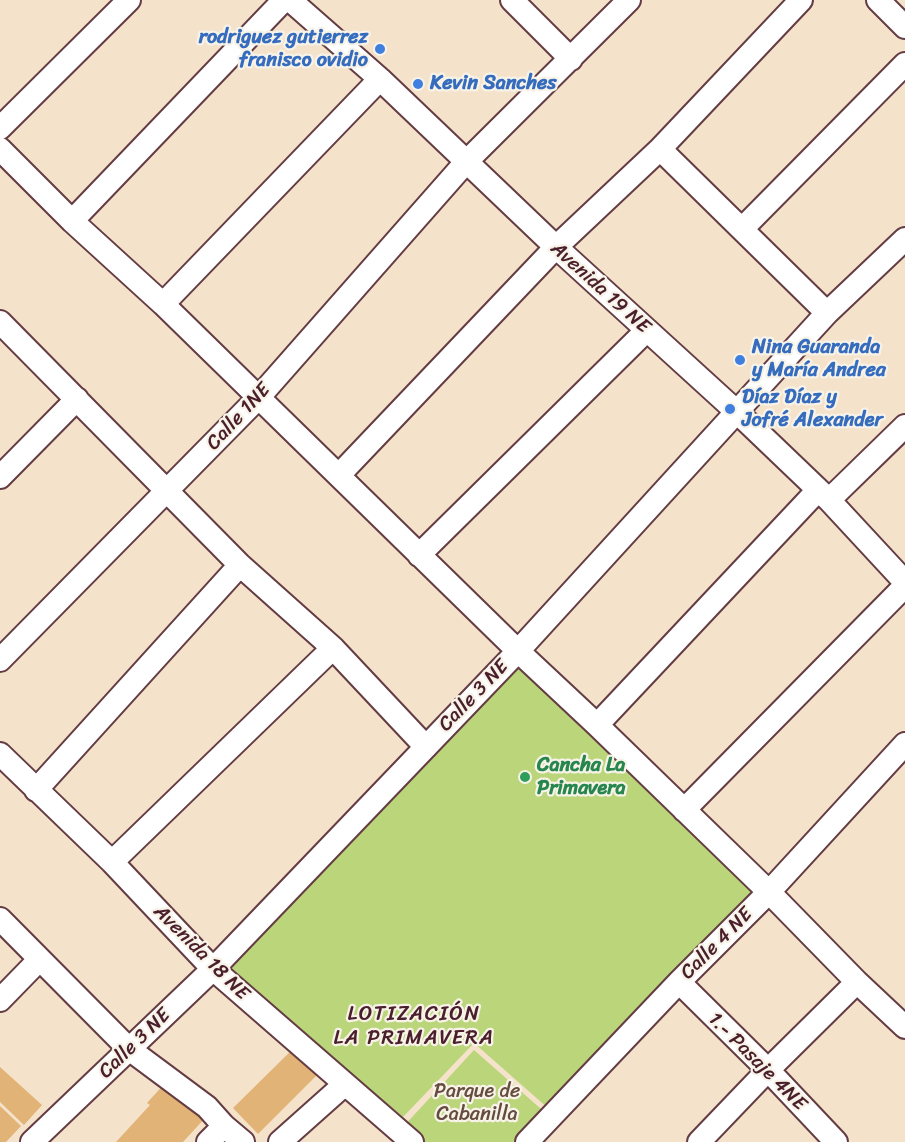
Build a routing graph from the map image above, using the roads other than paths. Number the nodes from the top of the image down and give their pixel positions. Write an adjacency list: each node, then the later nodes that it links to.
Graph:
1 (129, 0): 12 (street)
2 (284, 0): 16 (street)
3 (290, 0): 11 (street, Avenida 19 NE)
4 (512, 0): 9 (street)
5 (629, 0): 9 (street, Calle 1NE)
6 (801, 0): 14 (street)
7 (878, 0): 8 (street)
8 (905, 27)
9 (571, 59): 15 (street, Calle 1NE)
10 (905, 64): 17 (street)
11 (380, 79): 15 (street, Avenida 19 NE); 20 (street)
12 (0, 128)
13 (0, 149): 16 (street)
14 (660, 149): 17 (street); 19 (street)
15 (466, 162): 19 (street, Avenida 19 NE); 24 (street, Calle 1NE)
16 (72, 221): 20 (street)
17 (742, 230): 21 (street)
18 (905, 239): 21 (street, Calle 3 NE)
19 (556, 247): 23 (street, Avenida 19 NE); 28 (street)
20 (163, 304): 24 (street)
21 (827, 313): 26 (street, Calle 3 NE)
22 (0, 322): 25 (street)
23 (647, 330): 26 (street, Avenida 19 NE); 32 (street)
24 (259, 397): 28 (street); 30 (street, Calle 1NE)
25 (77, 399): 29 (street); 30 (street)
26 (737, 412): 31 (street, Avenida 19 NE); 36 (street, Calle 3 NE)
27 (905, 426): 31 (street)
28 (339, 475): 32 (street)
29 (0, 477)
30 (168, 491): 33 (street); 37 (street, Calle 1NE)
31 (823, 495): 34 (street, Avenida 19 NE); 38 (street)
32 (419, 555): 36 (street)
33 (240, 565): 35 (street); 42 (street)
34 (905, 584): 43 (street)
35 (333, 648): 40 (street); 44 (street)
36 (518, 651): 38 (street); 40 (street, Calle 3 NE)
37 (0, 660)
38 (597, 725): 43 (street)
39 (905, 744): 45 (street, Calle 4 NE)
40 (426, 747): 48 (street, Calle 3 NE)
41 (0, 754): 42 (street, Avenida 18 NE)
42 (36, 790): 44 (street, Avenida 18 NE)
43 (684, 810): 45 (street)
44 (112, 862): 48 (street, Avenida 18 NE)
45 (769, 892): 49 (street, Calle 4 NE); 50 (street)
46 (0, 919): 47 (street)
47 (39, 960): 51 (street); 53 (street)
48 (213, 969): 53 (street, Calle 3 NE); 55 (street, Avenida 18 NE)
49 (679, 982): 54 (street, 1.- Pasaje 4NE); 62 (street, Calle 4 NE)
50 (856, 982): 52 (street); 54 (street)
51 (0, 1000)
52 (905, 1027)
53 (129, 1049): 56 (street); 57 (street, Calle 3 NE)
54 (768, 1071): 63 (street); 64 (street, 1.- Pasaje 4NE)
55 (345, 1084): 60 (street); 61 (street, Avenida 18 NE)
56 (224, 1126): 58 (street); 59 (street)
57 (32, 1142)
58 (208, 1142)
59 (243, 1142)
60 (280, 1142)
61 (412, 1142)
62 (527, 1142)
63 (699, 1142)
64 (836, 1142)

